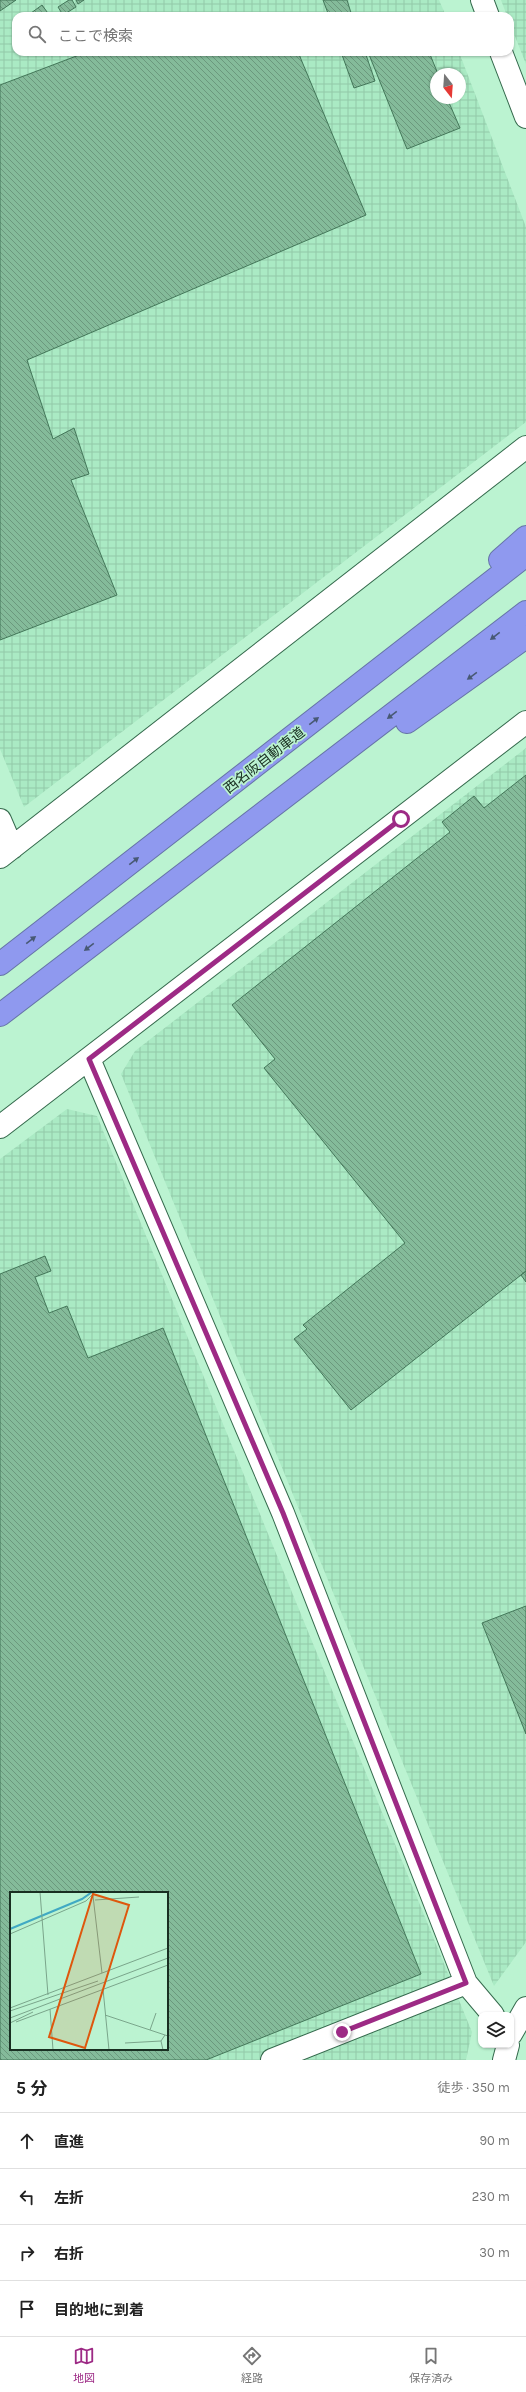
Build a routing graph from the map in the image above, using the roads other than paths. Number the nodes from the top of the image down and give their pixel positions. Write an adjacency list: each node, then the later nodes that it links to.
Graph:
1 (482, 0): 2 (street)
2 (486, 12)
3 (503, 56): 4 (street)
4 (526, 117)
5 (526, 447): 13 (street)
6 (526, 536): 10 (highway)
7 (526, 555): 10 (highway, 西名阪自動車道)
8 (526, 612): 14 (highway, one-way to 14)
9 (526, 636): 14 (highway, one-way to 14)
10 (392, 660): 15 (highway, 西名阪自動車道, one-way to 10)
11 (526, 722): 17 (street)
12 (0, 820): 13 (street)
13 (6, 852)
14 (106, 934): 16 (highway, one-way to 16)
15 (0, 964)
16 (0, 1015)
17 (89, 1059): 18 (street); 19 (street)
18 (0, 1127)
19 (466, 1983): 21 (street); 24 (street)
20 (526, 2008): 22 (street)
21 (490, 2012)
22 (514, 2029)
23 (507, 2048): 25 (street)
24 (272, 2060)
25 (504, 2060)

